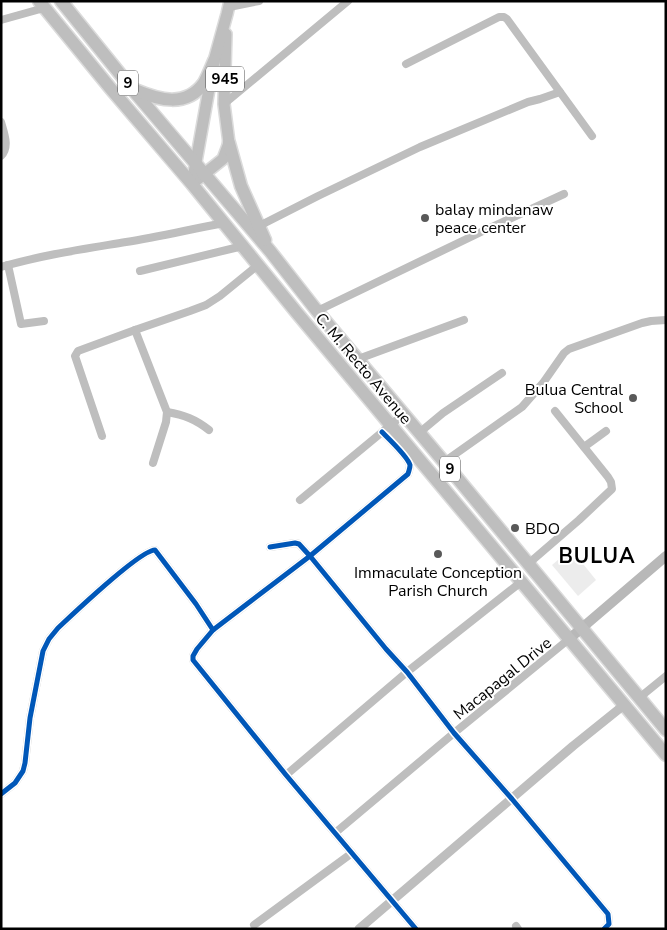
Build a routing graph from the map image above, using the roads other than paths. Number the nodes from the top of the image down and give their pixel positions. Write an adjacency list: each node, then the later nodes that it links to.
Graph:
1 (61, 1): 9 (highway, C. M. Recto Avenue / 9)
2 (259, 1): 5 (street)
3 (348, 1): 11 (street)
4 (41, 4): 6 (street); 17 (highway, C. M. Recto Avenue / 9)
5 (229, 8): 7 (main road, 945); 11 (main road, 945)
6 (1, 20)
7 (214, 61): 9 (highway); 16 (main road, 945)
8 (406, 64): 10 (street)
9 (133, 90): 16 (highway, C. M. Recto Avenue / 9)
10 (560, 92): 13 (street); 20 (street)
11 (224, 104): 14 (main road, 945)
12 (1, 122): 15 (street)
13 (592, 136)
14 (228, 143): 16 (main road); 20 (highway)
15 (1, 156)
16 (200, 169): 17 (main road, 945); 22 (highway, C. M. Recto Avenue / 9)
17 (192, 184): 19 (highway, C. M. Recto Avenue / 9)
18 (564, 194): 26 (street)
19 (224, 223): 21 (highway, C. M. Recto Avenue / 9); 24 (street)
20 (259, 226): 22 (highway)
21 (243, 246): 23 (highway, C. M. Recto Avenue / 9); 25 (street)
22 (270, 251): 26 (highway, C. M. Recto Avenue / 9)
23 (258, 264): 30 (street); 36 (highway, C. M. Recto Avenue / 9)
24 (4, 266): 29 (street)
25 (140, 271)
26 (317, 311): 31 (highway, C. M. Recto Avenue / 9)
27 (464, 320): 31 (street)
28 (666, 320): 43 (street)
29 (44, 321)
30 (135, 330): 34 (street); 40 (street)
31 (358, 359): 35 (highway, C. M. Recto Avenue / 9)
32 (502, 373): 39 (street)
33 (555, 411): 41 (street)
34 (167, 412): 37 (street); 42 (street)
35 (404, 414): 36 (street); 39 (highway, C. M. Recto Avenue / 9)
36 (387, 428): 44 (highway, C. M. Recto Avenue / 9); 45 (street); 47 (street)
37 (209, 430)
38 (606, 431): 41 (street)
39 (419, 433): 43 (highway, C. M. Recto Avenue / 9)
40 (102, 436)
41 (584, 447): 49 (street)
42 (154, 462)
43 (447, 466): 44 (highway); 49 (highway, C. M. Recto Avenue / 9)
44 (438, 482): 50 (highway, C. M. Recto Avenue / 9)
45 (300, 500)
46 (270, 547): 47 (street)
47 (310, 556): 52 (street); 54 (street)
48 (666, 556): 51 (main road, Macapagal Drive)
49 (528, 564): 51 (highway, C. M. Recto Avenue / 9)
50 (521, 582): 53 (highway, C. M. Recto Avenue / 9); 54 (street)
51 (582, 629): 53 (main road, Macapagal Drive); 56 (highway, C. M. Recto Avenue / 9)
52 (213, 630): 61 (street); 62 (street)
53 (569, 639): 57 (highway, C. M. Recto Avenue / 9); 59 (street, Macapagal Drive)
54 (407, 672): 59 (street); 61 (street)
55 (666, 676): 56 (street)
56 (639, 698): 58 (highway, C. M. Recto Avenue / 9)
57 (624, 705): 60 (highway, C. M. Recto Avenue / 9); 63 (street)
58 (666, 730)
59 (454, 733): 63 (street); 64 (street, Macapagal Drive)
60 (666, 755)
61 (286, 775): 64 (street)
62 (1, 794)
63 (512, 799): 66 (street); 70 (street)
64 (335, 833): 65 (street)
65 (352, 853): 66 (street); 67 (street)
66 (392, 900): 68 (street); 69 (street)
67 (254, 925)
68 (360, 929)
69 (416, 929)
70 (604, 929)

